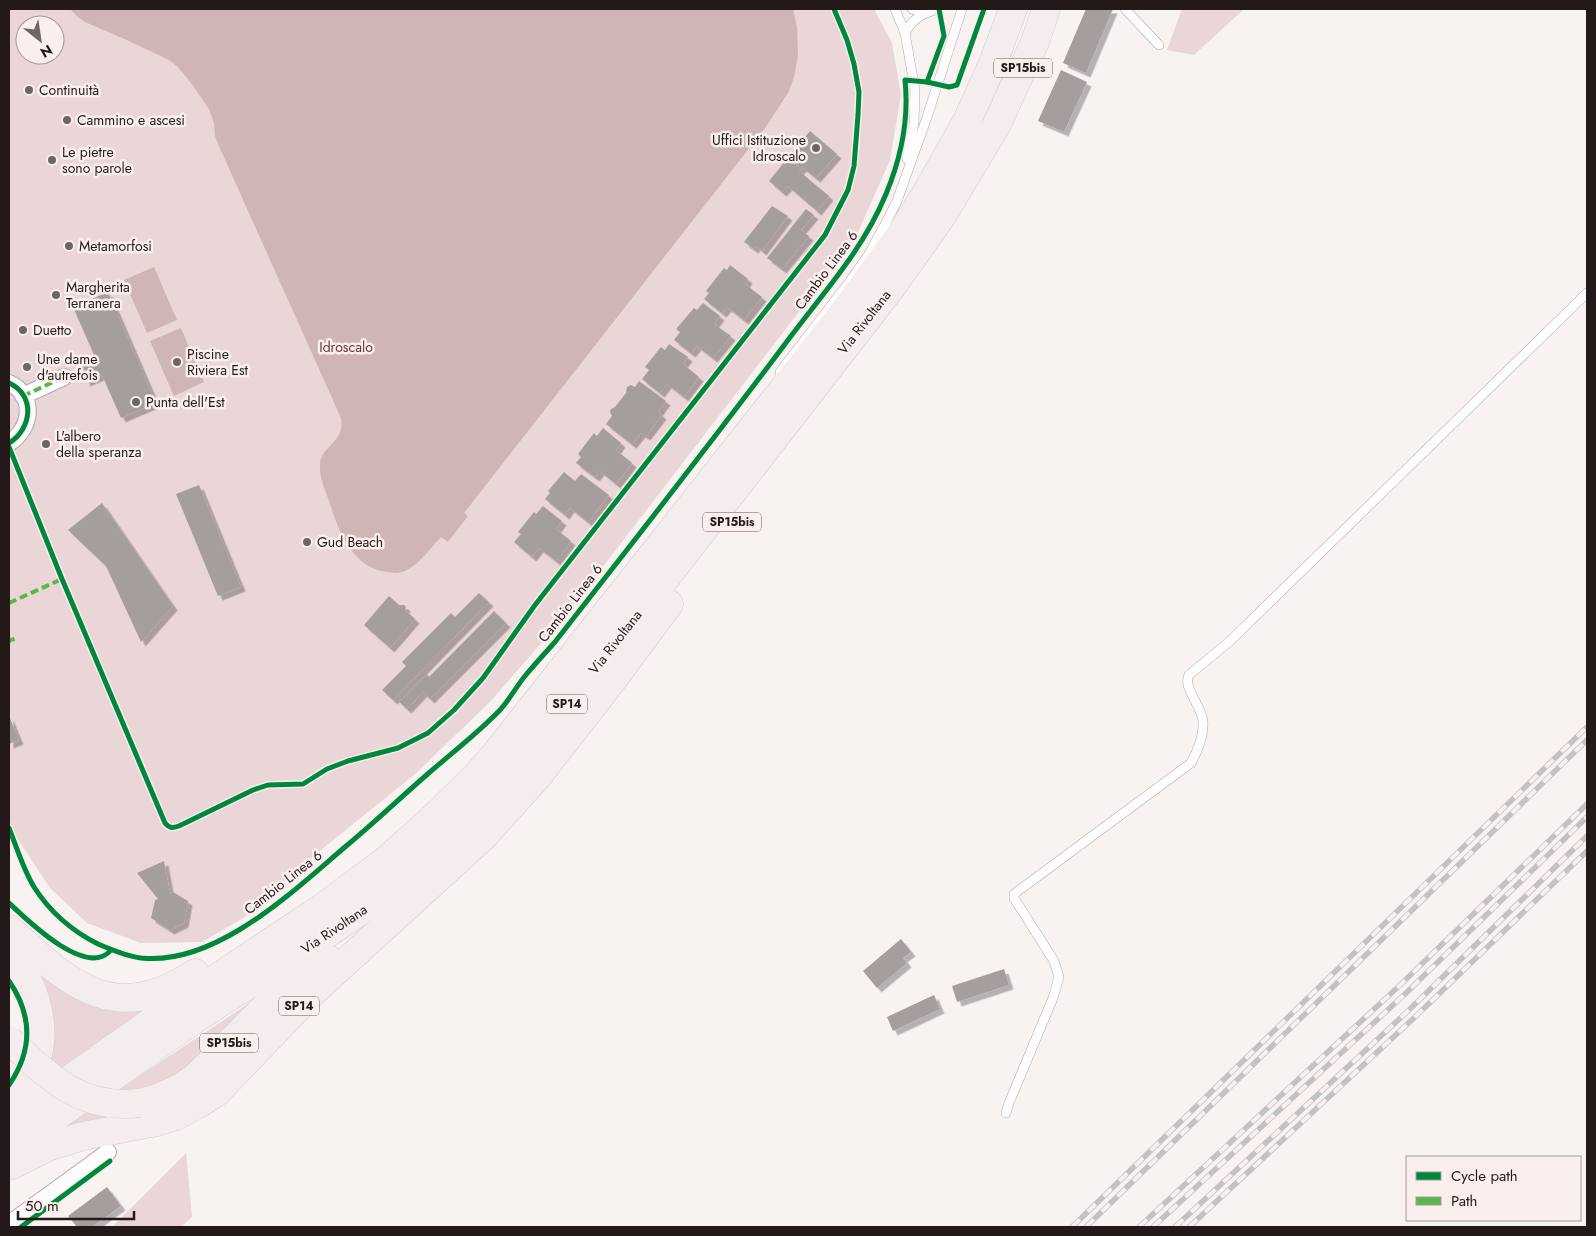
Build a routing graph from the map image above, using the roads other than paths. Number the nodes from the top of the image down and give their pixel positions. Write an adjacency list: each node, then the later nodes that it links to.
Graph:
1 (895, 9): 9 (lane)
2 (912, 9): 8 (lane)
3 (937, 9): 8 (lane)
4 (962, 9): 12 (lane)
5 (1013, 9): 20 (highway, Via Rivoltana / SP15bis)
6 (1046, 9): 11 (highway, Via Rivoltana / SP15bis)
7 (1125, 9): 10 (lane)
8 (927, 12): 9 (lane)
9 (905, 33): 12 (lane)
10 (1159, 45)
11 (996, 126): 22 (highway, SP15bis); 30 (highway, Via Rivoltana / SP14)
12 (902, 185): 16 (lane)
13 (1587, 293): 27 (lane)
14 (64, 377): 17 (street)
15 (9, 382): 17 (street)
16 (772, 383)
17 (23, 396): 19 (street)
18 (744, 424): 20 (lane)
19 (9, 443)
20 (703, 492): 21 (highway, Via Rivoltana / SP15bis)
21 (625, 591): 23 (highway, SP15bis); 29 (highway, Via Rivoltana / SP14)
22 (427, 889): 25 (highway, SP15bis, bridge); 28 (highway, SP14)
23 (9, 929)
24 (9, 956): 26 (highway)
25 (9, 1040)
26 (9, 1103)
27 (1006, 1113)
28 (170, 1118): 31 (highway); 32 (highway, SP14)
29 (9, 1122)
30 (9, 1152)
31 (108, 1152): 33 (street)
32 (9, 1167)
33 (9, 1224)

